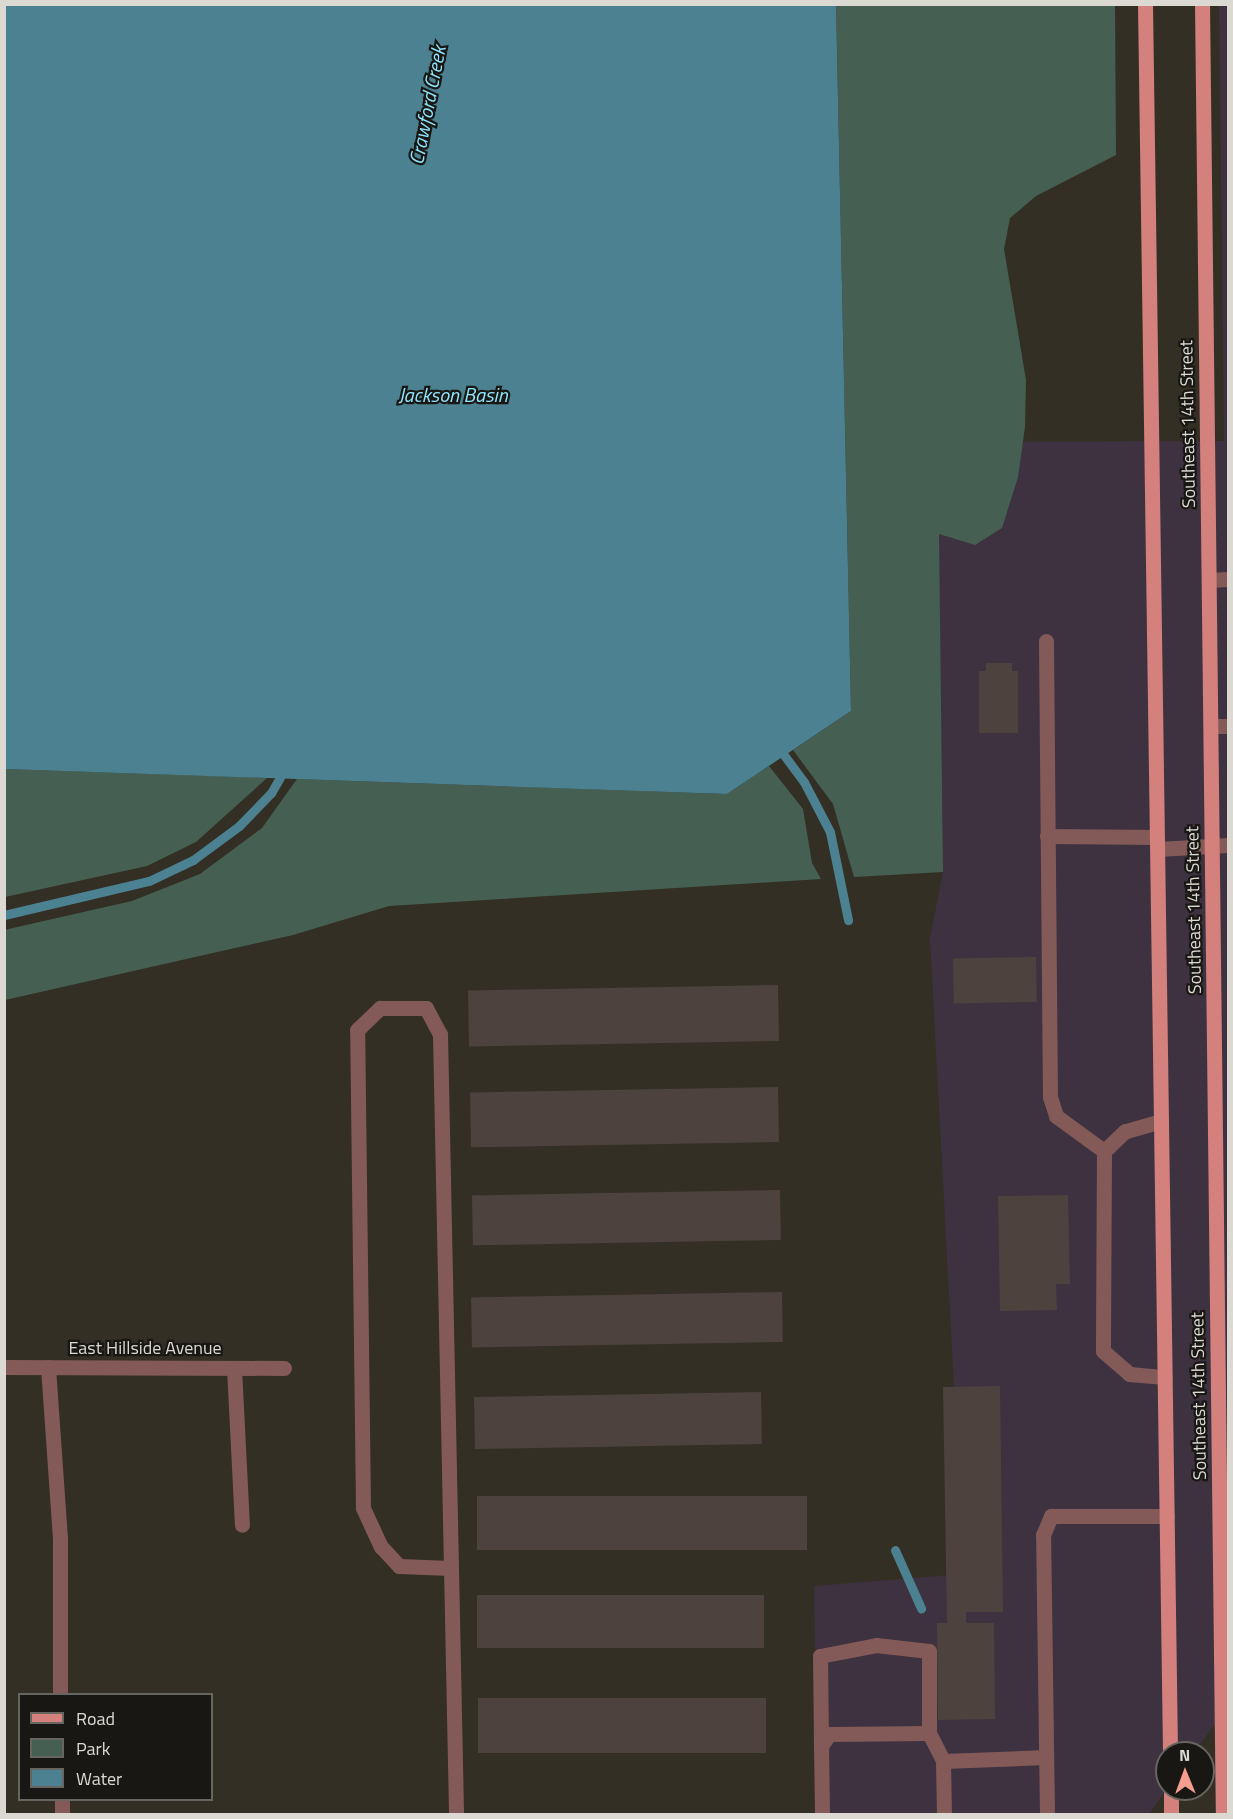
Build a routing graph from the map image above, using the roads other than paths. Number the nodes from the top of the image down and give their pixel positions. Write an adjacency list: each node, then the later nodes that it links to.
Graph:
1 (1145, 4): 9 (main road, Southeast 14th Street)
2 (1202, 4): 4 (main road, Southeast 14th Street)
3 (1228, 579): 4 (street)
4 (1209, 580): 6 (main road, Southeast 14th Street)
5 (1046, 641): 8 (street)
6 (1211, 726): 7 (street); 11 (main road, Southeast 14th Street)
7 (1228, 726)
8 (1047, 836): 9 (street); 13 (street)
9 (1157, 843): 11 (street); 12 (main road, Southeast 14th Street)
10 (1228, 845): 11 (street)
11 (1212, 846): 32 (main road, Southeast 14th Street)
12 (1161, 1121): 13 (street); 18 (main road, Southeast 14th Street)
13 (1104, 1151): 18 (street)
14 (4, 1367): 15 (street, East Hillside Avenue)
15 (48, 1367): 16 (street, East Hillside Avenue); 22 (street)
16 (234, 1368): 17 (street, East Hillside Avenue); 20 (street)
17 (285, 1368)
18 (1165, 1377): 19 (main road, Southeast 14th Street)
19 (1167, 1516): 24 (main road, Southeast 14th Street); 26 (street)
20 (242, 1526)
21 (450, 1568): 21 (street); 28 (street)
22 (60, 1693)
23 (929, 1733): 25 (street); 25 (street); 27 (street)
24 (1170, 1741)
25 (821, 1746): 29 (street)
26 (1046, 1756): 27 (street); 31 (street)
27 (943, 1761): 30 (street)
28 (456, 1815)
29 (822, 1815)
30 (944, 1815)
31 (1047, 1815)
32 (1223, 1815)

